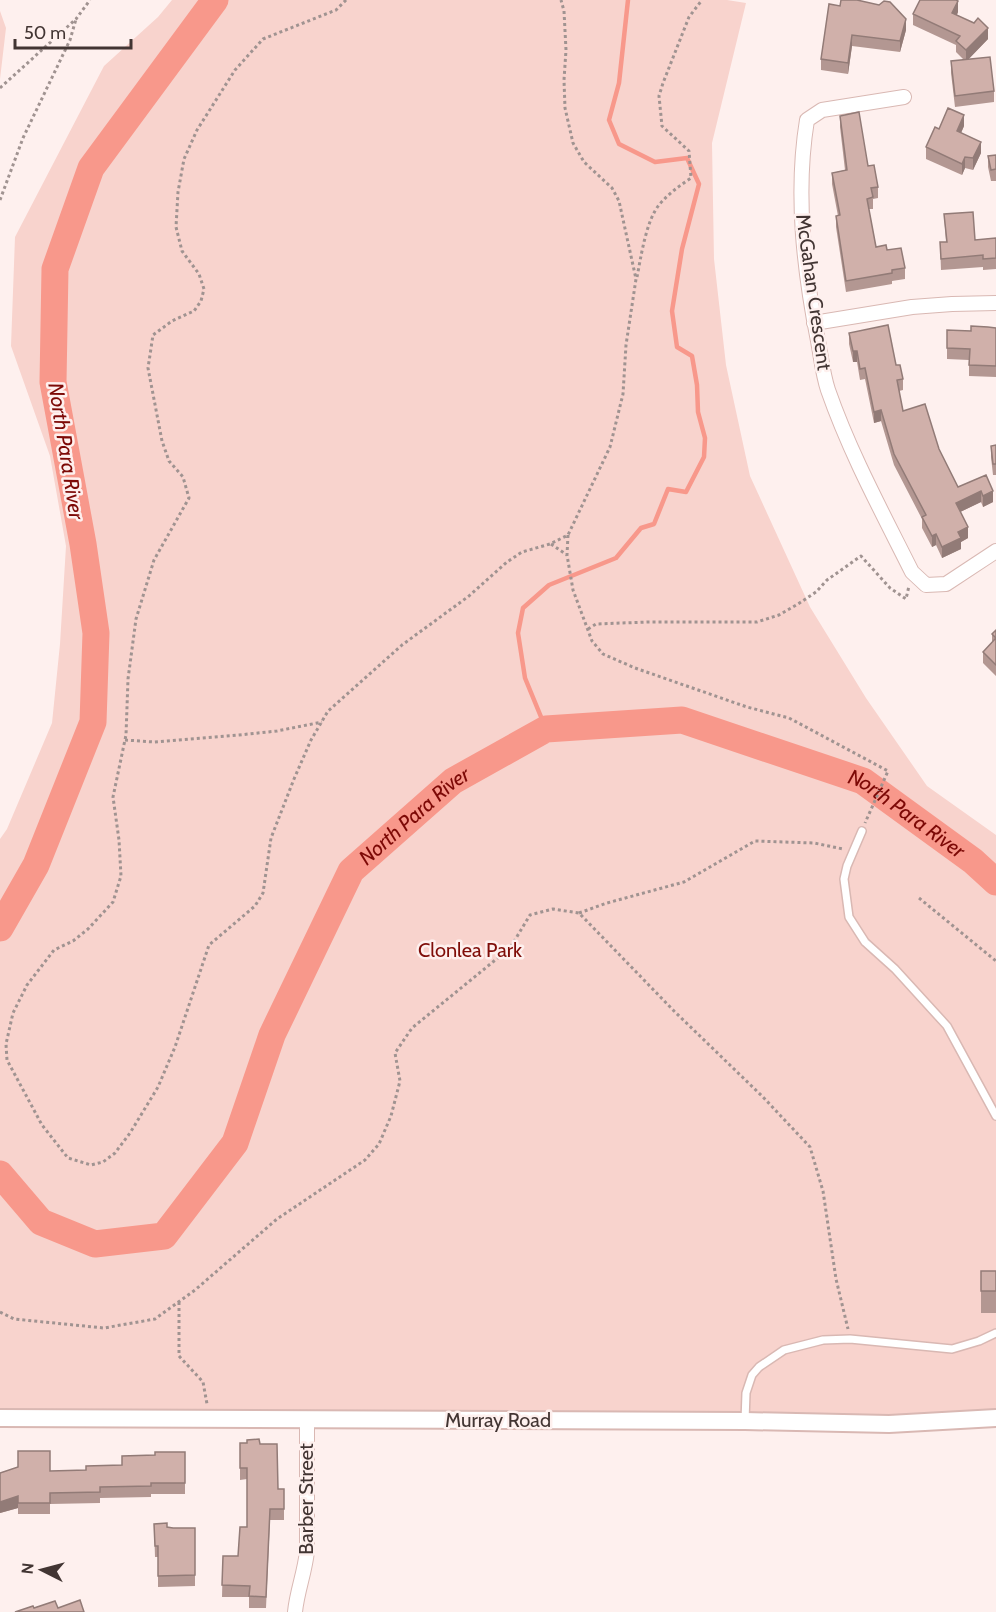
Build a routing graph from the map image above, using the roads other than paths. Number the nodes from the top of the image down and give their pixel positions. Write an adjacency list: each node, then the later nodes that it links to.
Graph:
1 (903, 97): 3 (street, McGahan Crescent)
2 (996, 303): 3 (street)
3 (814, 323): 4 (street, McGahan Crescent)
4 (996, 551)
5 (862, 831): 6 (lane)
6 (996, 1116)
7 (996, 1333): 11 (lane)
8 (0, 1418): 10 (street, Murray Road)
9 (996, 1418): 11 (street, Murray Road)
10 (307, 1420): 11 (street, Murray Road); 12 (street, Barber Street)
11 (745, 1420)
12 (295, 1612)

